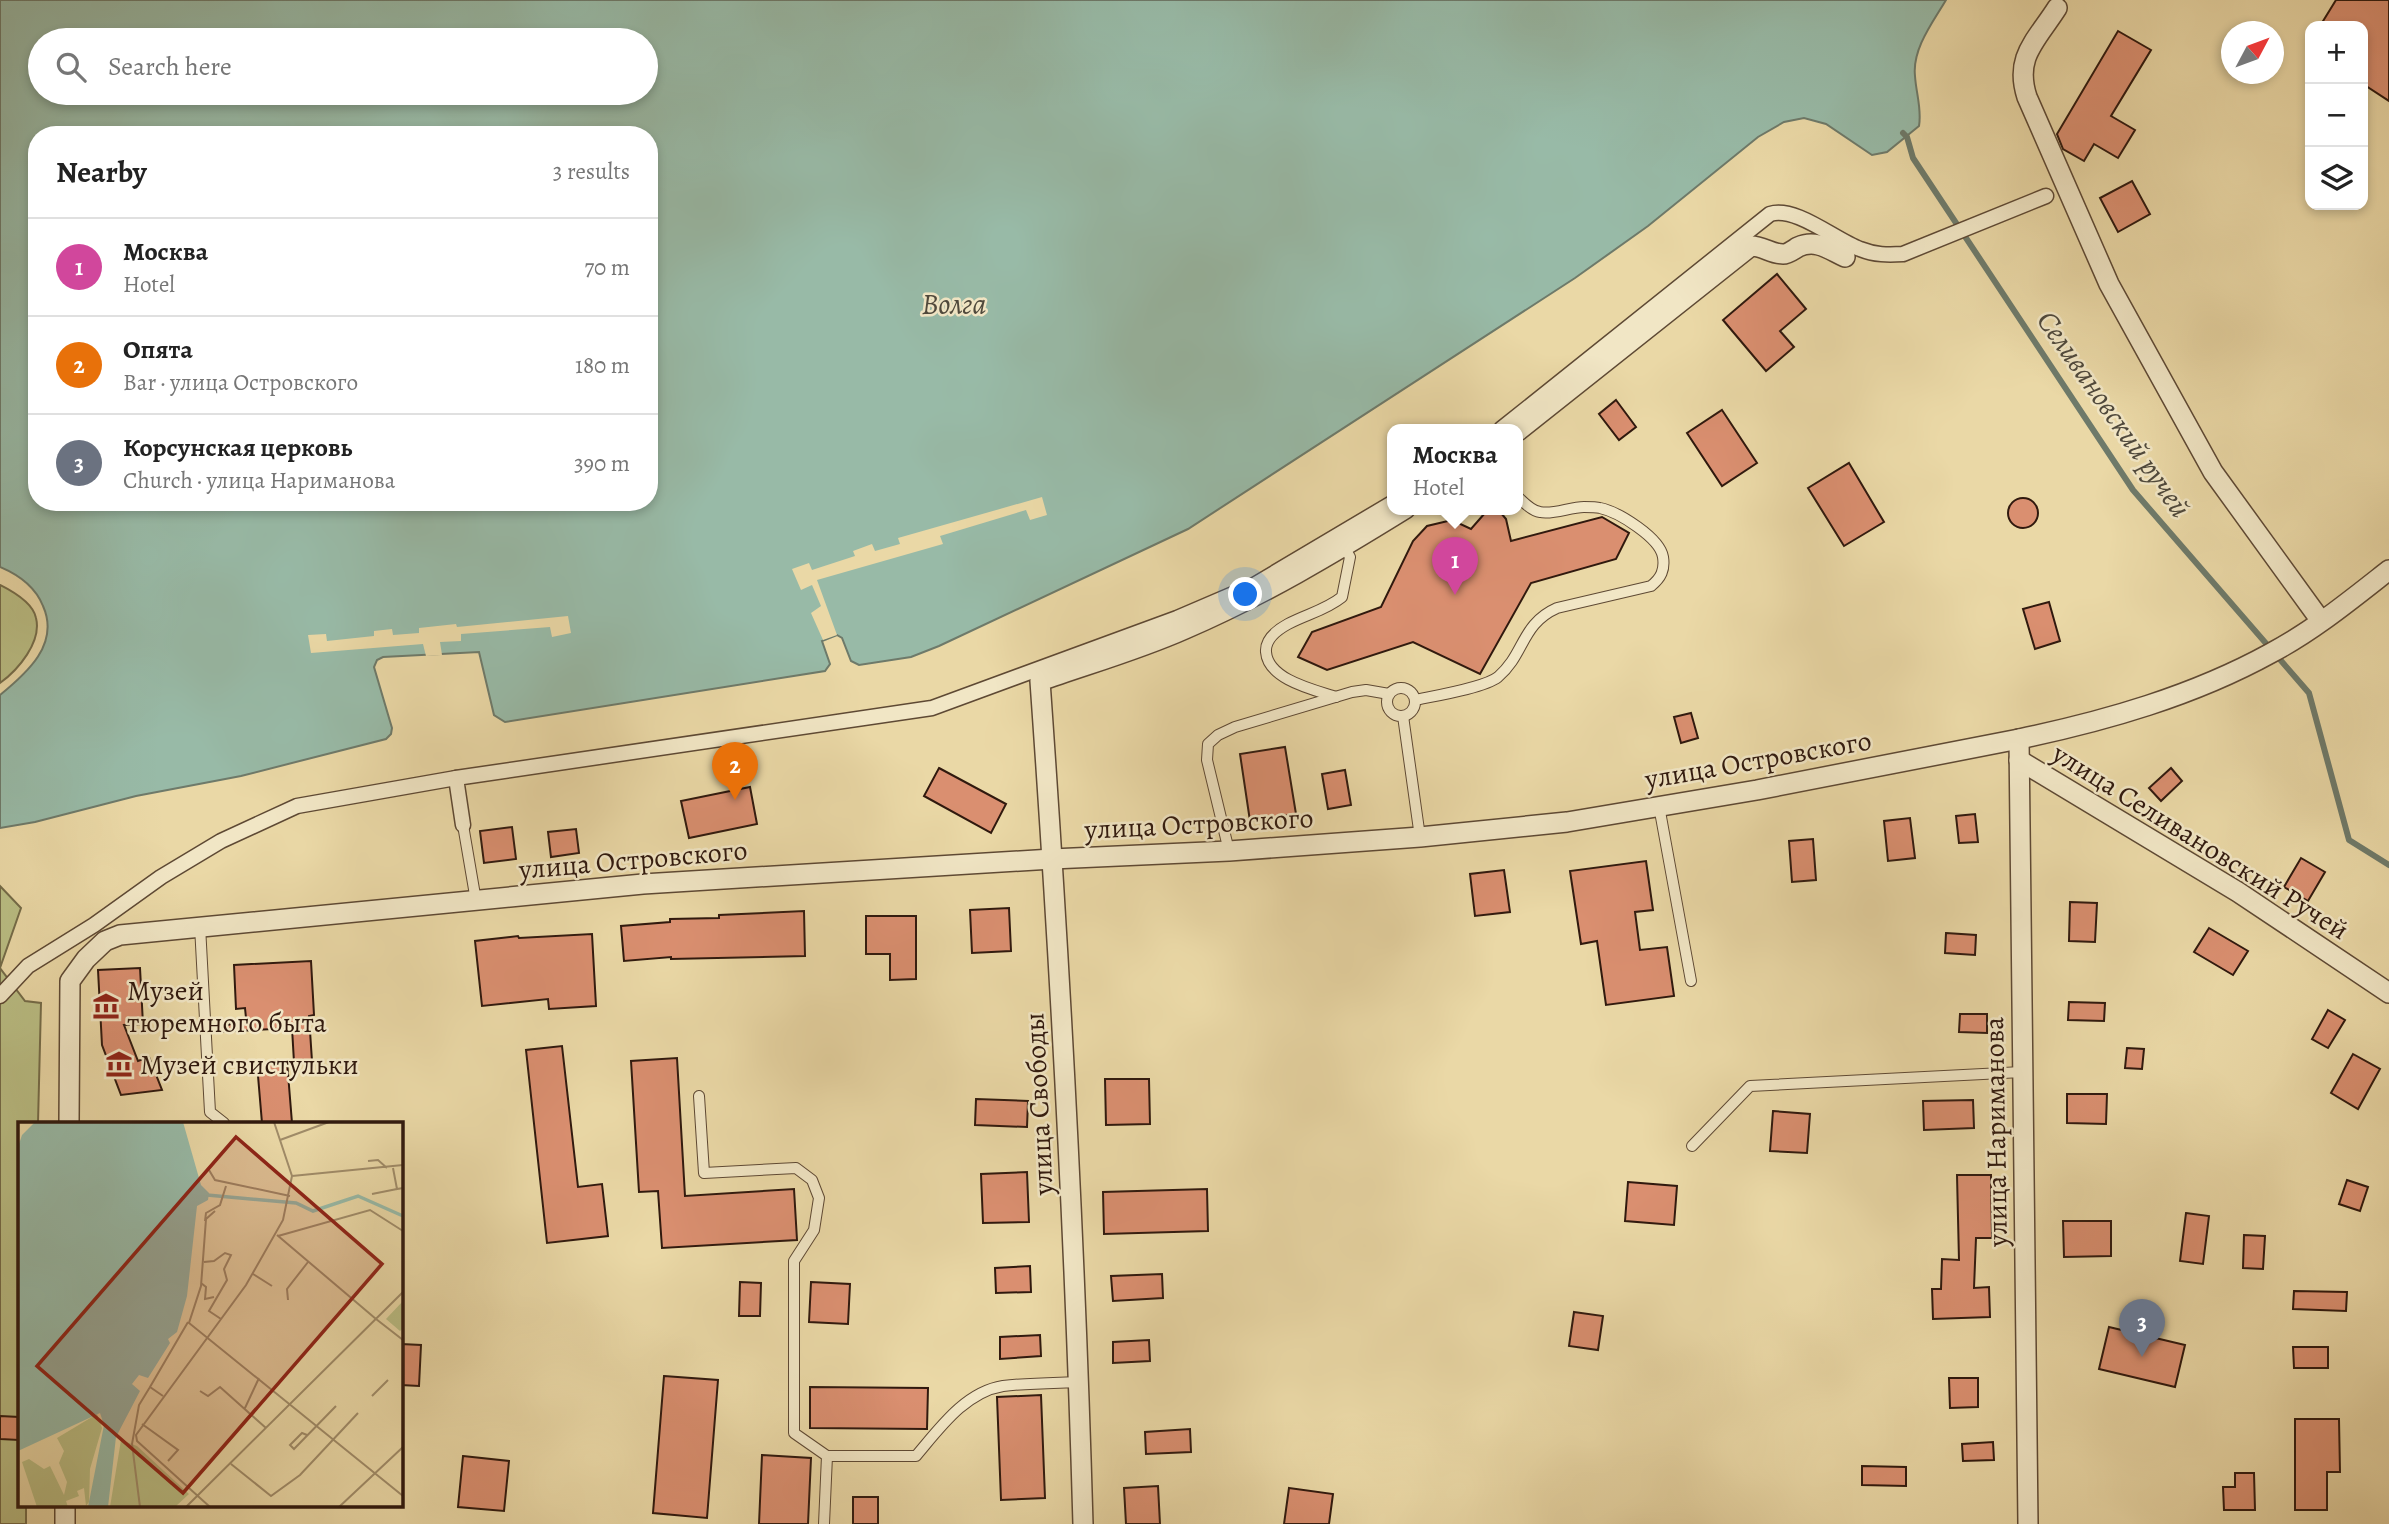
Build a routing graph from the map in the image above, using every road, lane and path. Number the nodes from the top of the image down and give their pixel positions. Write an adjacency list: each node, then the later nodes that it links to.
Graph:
1 (2057, 8): 11 (street)
2 (2046, 196): 4 (street)
3 (1845, 257): 5 (street)
4 (1506, 424)
5 (1523, 427)
6 (1523, 502): 14 (lane)
7 (1387, 506): 18 (street)
8 (1395, 515): 9 (street)
9 (1344, 547): 13 (lane); 23 (street, улица Свободы)
10 (2389, 570): 11 (street, улица Островского)
11 (2321, 621): 16 (street, улица Островского)
12 (1389, 694): 13 (lane); 14 (lane); 15 (lane)
13 (1337, 697): 22 (lane)
14 (1415, 700): 15 (lane)
15 (1404, 716): 21 (lane)
16 (2019, 739): 17 (street, улица Нариманова); 19 (street, улица Островского)
17 (2019, 760): 27 (street, улица Селивановский Ручей); 29 (street, улица Нариманова)
18 (456, 778): 20 (street); 28 (street)
19 (1659, 806): 21 (street, улица Островского); 26 (lane)
20 (463, 825): 24 (lane)
21 (1420, 837): 22 (street, улица Островского)
22 (1229, 851): 23 (street, улица Островского)
23 (1052, 859): 24 (street, улица Островского); 34 (street, улица Свободы)
24 (476, 901): 25 (street, улица Островского)
25 (200, 925): 31 (street, улица Островского); 32 (lane)
26 (1691, 981)
27 (2389, 993)
28 (0, 996)
29 (2022, 1072): 33 (lane); 40 (street, улица Нариманова)
30 (699, 1096): 35 (lane)
31 (69, 1122)
32 (223, 1122)
33 (1692, 1146)
34 (1079, 1382): 35 (lane); 39 (street, улица Свободы)
35 (827, 1456): 38 (lane)
36 (65, 1506): 37 (street)
37 (65, 1524)
38 (824, 1524)
39 (1083, 1524)
40 (2028, 1524)

